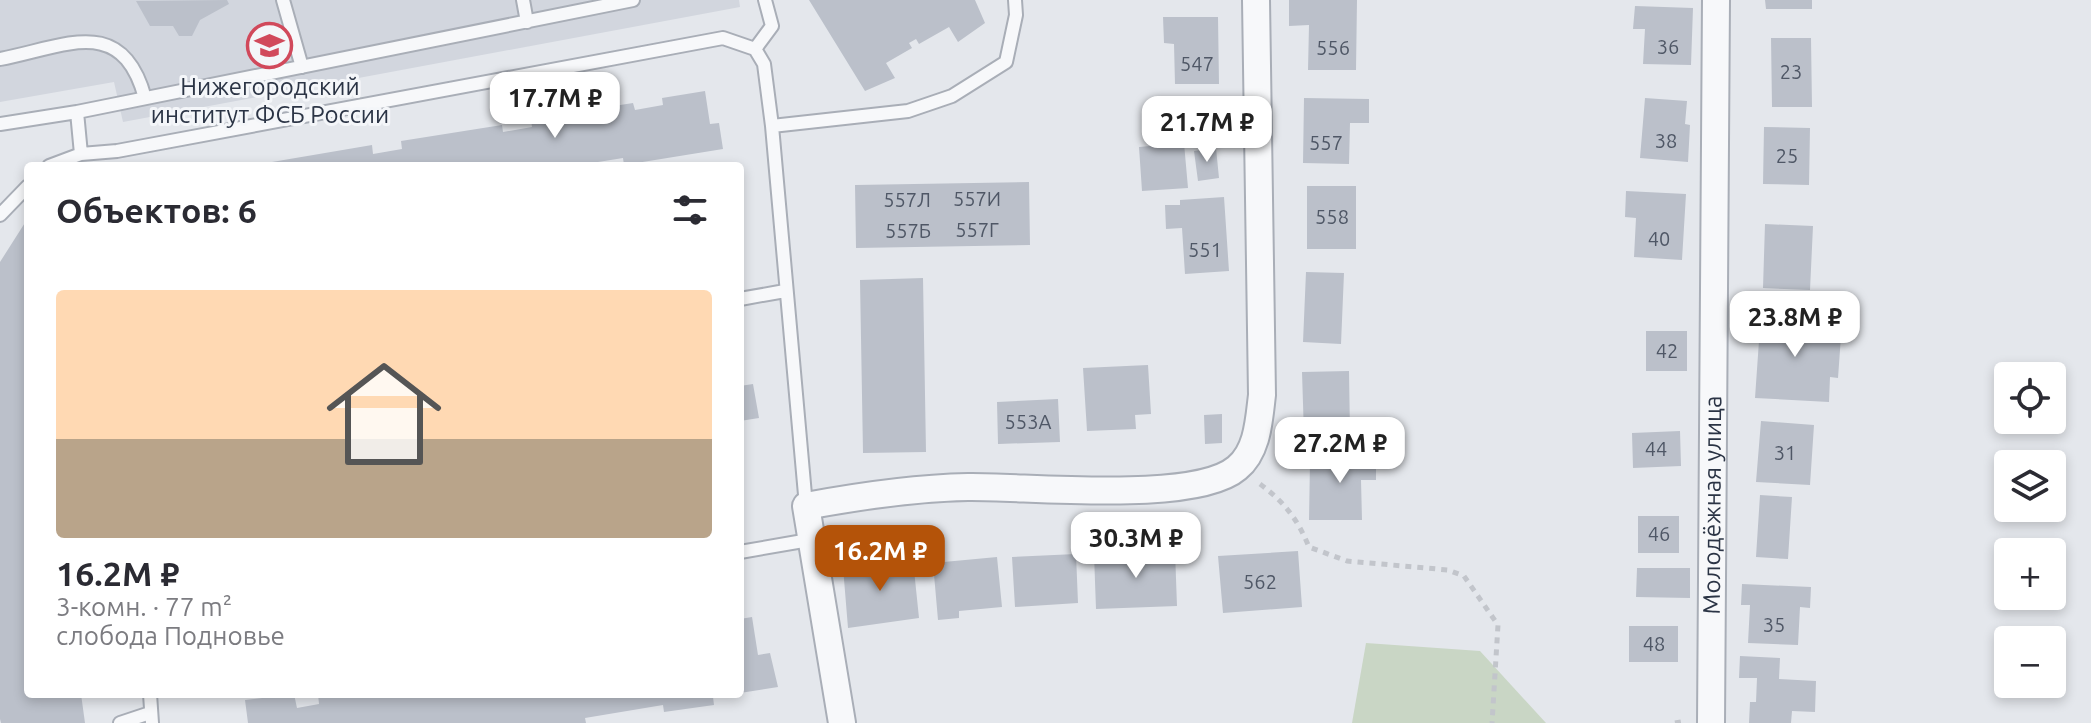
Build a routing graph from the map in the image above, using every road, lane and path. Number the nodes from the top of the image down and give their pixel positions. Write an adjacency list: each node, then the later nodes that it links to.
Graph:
1 (283, 0): 11 (lane)
2 (523, 0): 8 (lane)
3 (632, 0): 8 (lane)
4 (765, 0): 9 (lane)
5 (1015, 0): 15 (lane)
6 (1256, 0): 24 (street)
7 (1716, 0): 33 (street, Молодёжная улица)
8 (527, 22): 11 (lane)
9 (755, 49): 15 (lane); 16 (lane)
10 (0, 59): 12 (lane)
11 (302, 67): 12 (lane)
12 (145, 98): 13 (lane)
13 (77, 112): 14 (lane); 17 (lane)
14 (0, 124)
15 (772, 126): 22 (lane)
16 (117, 151): 17 (lane); 19 (lane)
17 (81, 154): 18 (lane)
18 (60, 162)
19 (118, 162)
20 (24, 190): 21 (lane)
21 (0, 215)
22 (785, 291): 23 (lane); 25 (lane)
23 (744, 298)
24 (1239, 467): 25 (street); 32 (path)
25 (806, 506): 26 (street)
26 (809, 540): 27 (lane); 31 (street)
27 (744, 551)
28 (150, 698): 29 (lane)
29 (151, 718): 30 (lane)
30 (120, 723)
31 (842, 723)
32 (1492, 723)
33 (1711, 723)

